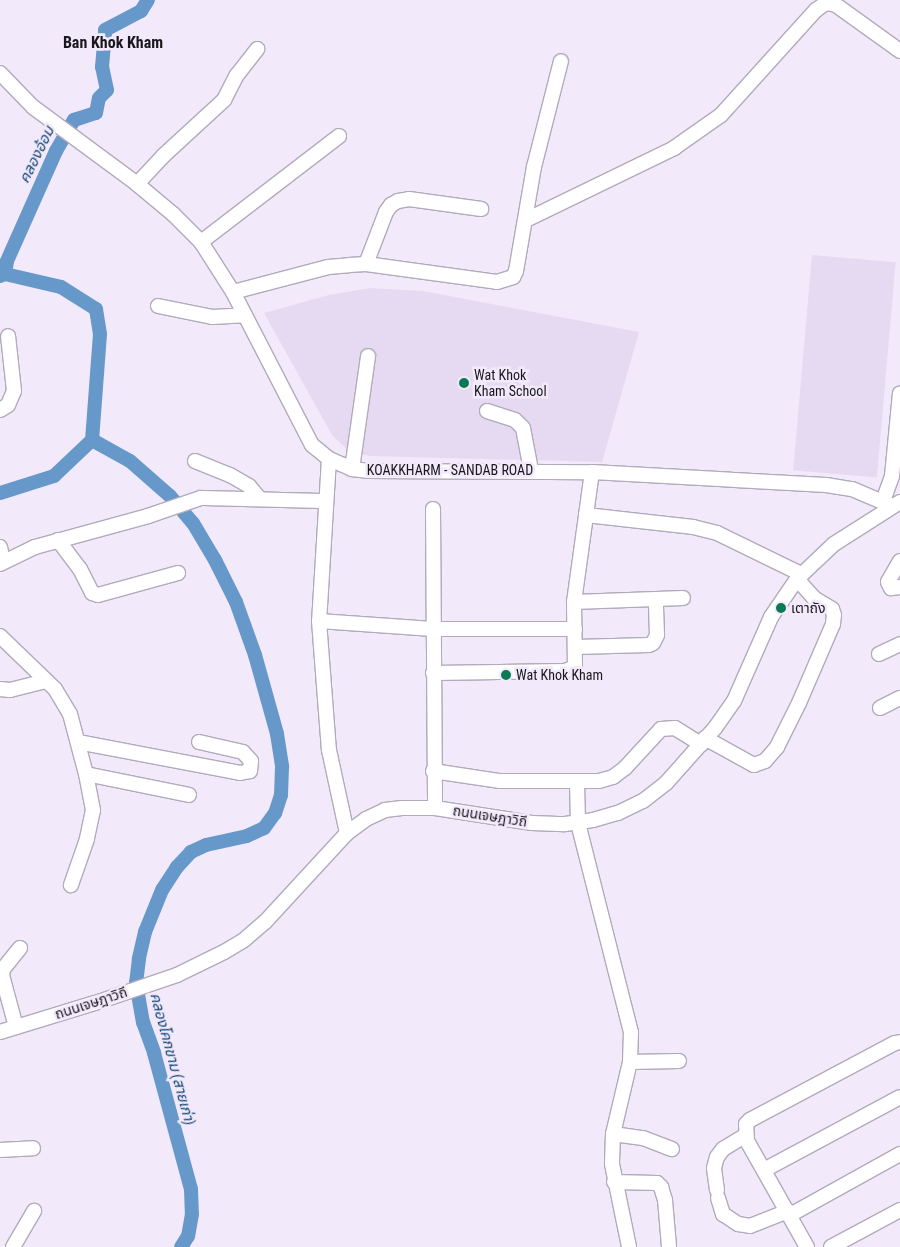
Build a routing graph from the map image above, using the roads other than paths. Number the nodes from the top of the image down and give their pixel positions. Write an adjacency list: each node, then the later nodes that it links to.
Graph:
1 (257, 49): 6 (street)
2 (900, 51): 8 (street)
3 (561, 61): 8 (street)
4 (0, 74): 6 (street, KOAKKHARM - SANDAB ROAD)
5 (340, 136): 9 (street)
6 (137, 184): 9 (street, KOAKKHARM - SANDAB ROAD)
7 (481, 209): 10 (street)
8 (526, 220): 10 (street)
9 (201, 242): 11 (street, KOAKKHARM - SANDAB ROAD)
10 (366, 264): 11 (street)
11 (233, 292): 13 (street, KOAKKHARM - SANDAB ROAD)
12 (158, 306): 13 (street)
13 (245, 315): 19 (street, KOAKKHARM - SANDAB ROAD)
14 (8, 336): 17 (street)
15 (368, 356): 21 (street)
16 (900, 393): 26 (street)
17 (0, 410)
18 (487, 411): 22 (street)
19 (329, 460): 21 (street, KOAKKHARM - SANDAB ROAD); 25 (street)
20 (195, 461): 24 (street)
21 (352, 468): 22 (street, KOAKKHARM - SANDAB ROAD)
22 (531, 470): 23 (street, KOAKKHARM - SANDAB ROAD)
23 (592, 472): 26 (street, KOAKKHARM - SANDAB ROAD); 28 (street)
24 (260, 499): 25 (street); 29 (street)
25 (325, 501): 39 (street)
26 (892, 503): 34 (street, ถนนเจษฎาวิถี)
27 (433, 509): 41 (street)
28 (586, 515): 34 (street); 38 (street)
29 (58, 540): 32 (street); 33 (street)
30 (0, 546): 32 (street)
31 (900, 561): 35 (street)
32 (2, 563)
33 (178, 573)
34 (799, 576): 51 (street, ถนนเจษฎาวิถี); 51 (street)
35 (900, 587)
36 (684, 598): 37 (street)
37 (656, 599): 38 (street); 44 (street)
38 (574, 602): 40 (street)
39 (319, 621): 41 (street); 60 (street)
40 (575, 629): 41 (street); 44 (street)
41 (433, 630): 46 (street)
42 (0, 636): 47 (street)
43 (900, 644): 45 (street)
44 (576, 647): 46 (street)
45 (879, 654)
46 (433, 673): 54 (street)
47 (46, 681): 48 (street); 52 (street)
48 (0, 689)
49 (900, 698): 50 (street)
50 (880, 708)
51 (703, 741): 56 (street); 59 (street, ถนนเจษฎาวิถี)
52 (78, 742): 53 (street); 55 (street)
53 (199, 742)
54 (433, 771): 56 (street); 58 (street)
55 (86, 774): 57 (street); 61 (street)
56 (577, 782): 59 (street)
57 (189, 795)
58 (435, 808): 59 (street, ถนนเจษฎาวิถี); 60 (street, ถนนเจษฎาวิถี)
59 (578, 823): 67 (street)
60 (347, 833): 63 (street, ถนนเจษฎาวิถี)
61 (71, 885)
62 (20, 948): 63 (street)
63 (16, 1027): 64 (street, ถนนเจษฎาวิถี)
64 (0, 1032)
65 (900, 1042): 70 (street)
66 (679, 1061): 67 (street)
67 (630, 1062): 69 (street)
68 (900, 1097): 75 (street)
69 (613, 1134): 72 (street); 76 (street)
70 (745, 1136): 75 (street); 79 (street)
71 (33, 1148): 73 (street)
72 (672, 1149)
73 (0, 1150)
74 (900, 1154): 79 (street)
75 (764, 1170): 79 (street)
76 (614, 1182): 81 (street); 82 (street)
77 (900, 1210): 84 (street)
78 (34, 1211): 80 (street)
79 (789, 1213): 83 (street)
80 (13, 1247)
81 (629, 1247)
82 (669, 1247)
83 (807, 1247)
84 (830, 1247)

